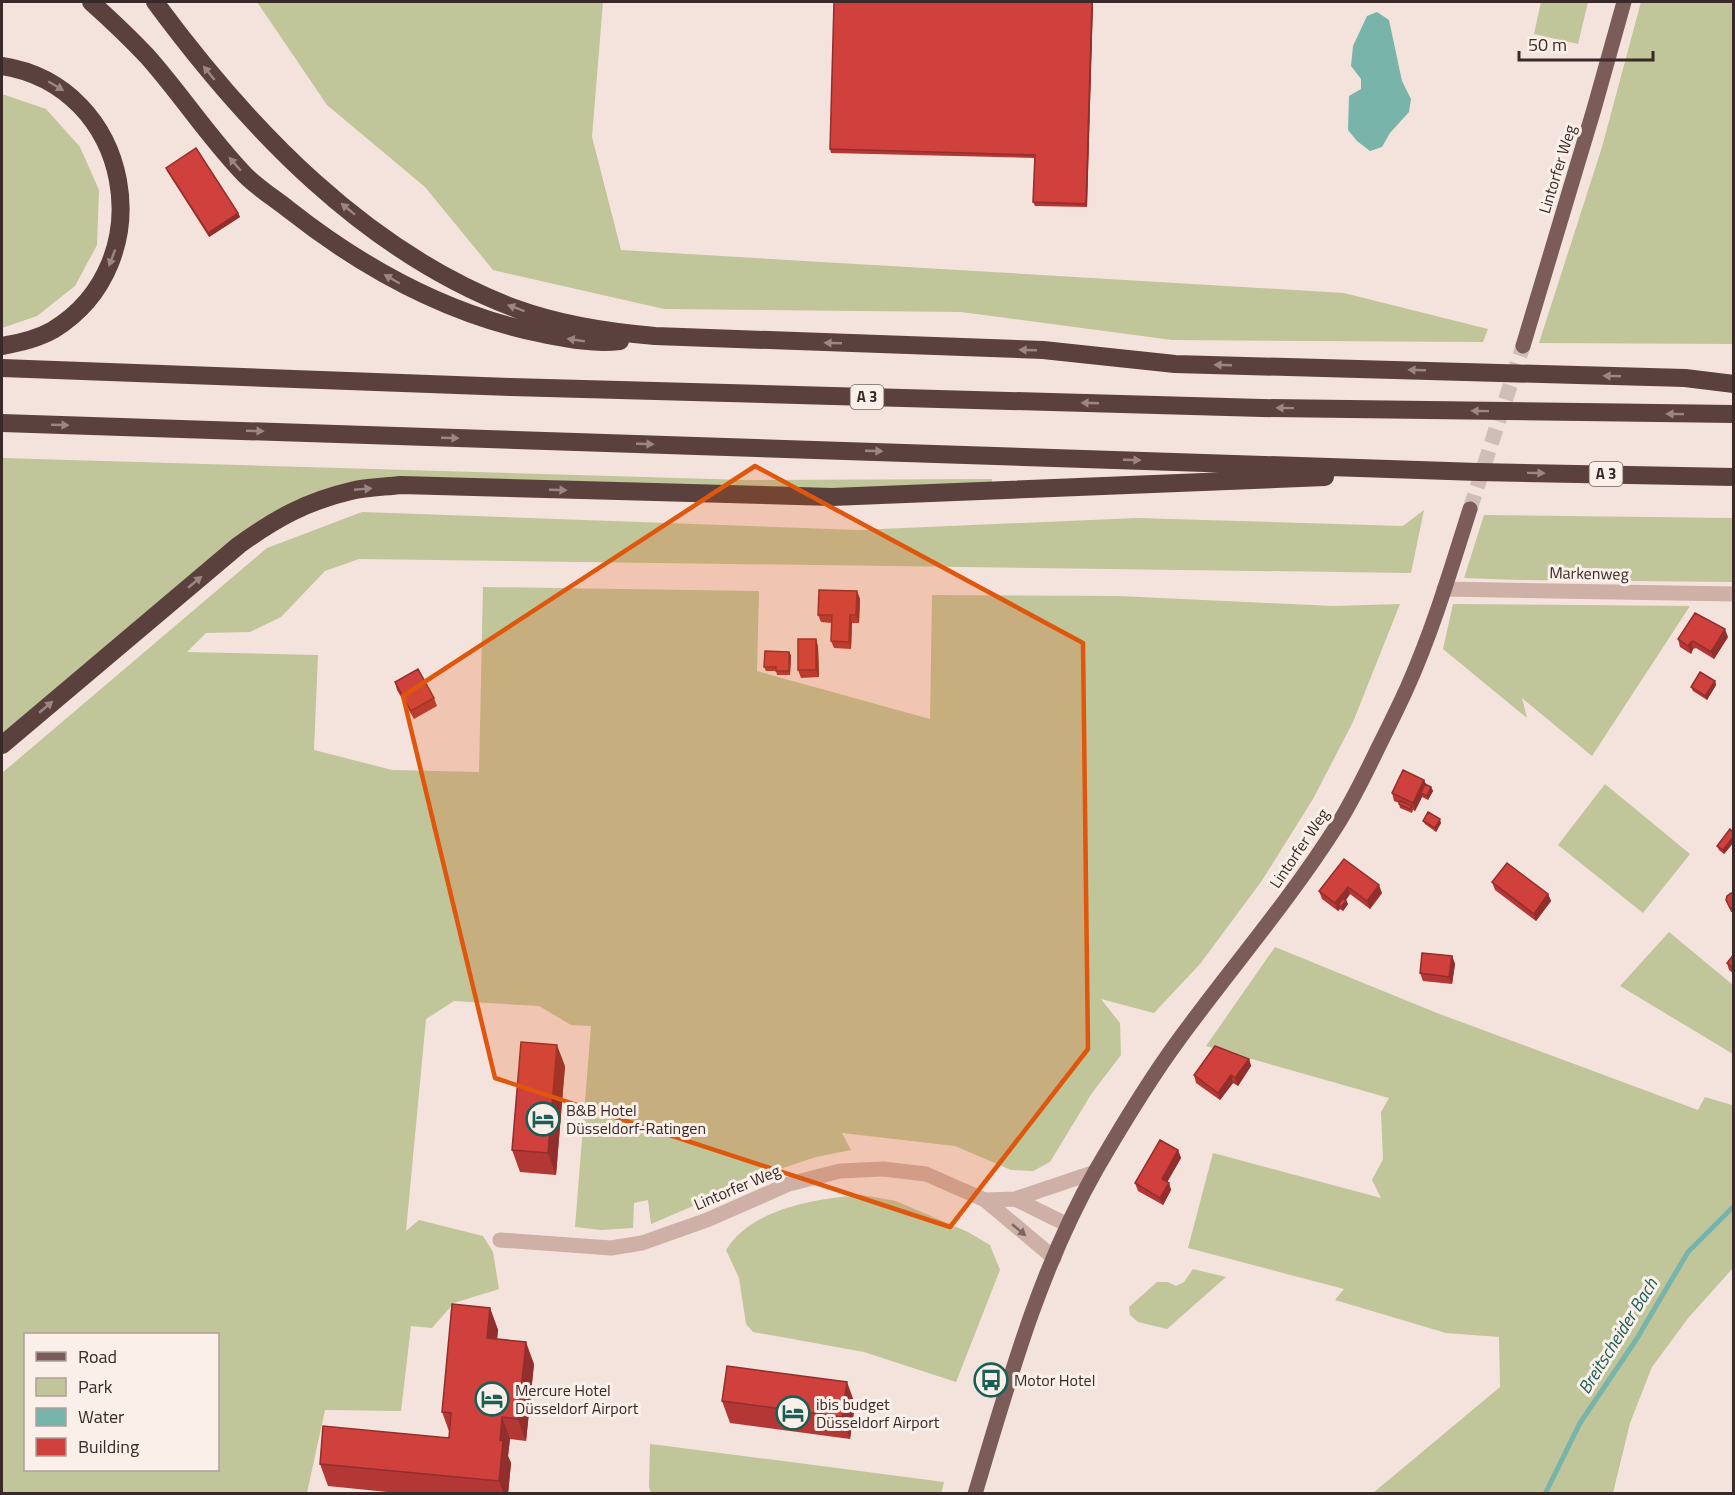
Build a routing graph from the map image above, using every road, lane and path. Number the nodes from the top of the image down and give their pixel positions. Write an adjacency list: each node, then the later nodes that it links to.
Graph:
1 (91, 2): 5 (highway, one-way to 1)
2 (155, 2): 5 (highway, one-way to 2)
3 (1624, 2): 7 (main road, Lintorfer Weg)
4 (2, 66): 6 (highway, one-way to 6)
5 (655, 336): 9 (highway, one-way to 5)
6 (2, 346)
7 (1523, 346)
8 (2, 368): 10 (highway, A 3, one-way to 8)
9 (1734, 384)
10 (1734, 414)
11 (2, 423): 12 (highway, A 3, one-way to 12)
12 (1478, 471): 13 (highway, A 3, one-way to 13); 17 (highway, one-way to 12)
13 (1734, 477)
14 (1470, 509): 15 (main road, Lintorfer Weg)
15 (1444, 589): 16 (street, Markenweg); 18 (main road, Lintorfer Weg)
16 (1734, 594)
17 (2, 745)
18 (1095, 1172): 19 (street, Lintorfer Weg); 21 (main road, Lintorfer Weg)
19 (1015, 1199): 20 (street, Lintorfer Weg); 21 (street, Lintorfer Weg)
20 (985, 1200): 22 (street, Lintorfer Weg); 23 (street, Lintorfer Weg, one-way to 23)
21 (1068, 1225): 23 (main road, Lintorfer Weg)
22 (500, 1240)
23 (1054, 1258): 24 (main road, Lintorfer Weg)
24 (975, 1494)

